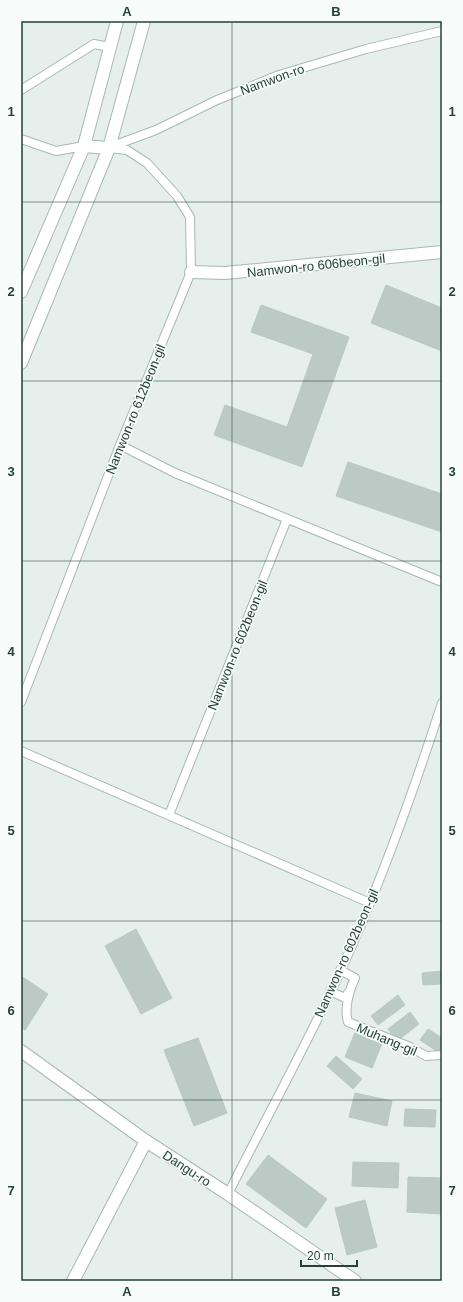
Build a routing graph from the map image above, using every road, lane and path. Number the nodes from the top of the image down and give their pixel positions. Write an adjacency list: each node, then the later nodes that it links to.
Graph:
1 (117, 21): 4 (street)
2 (144, 21): 8 (street)
3 (442, 31): 8 (lane, Namwon-ro)
4 (110, 47): 5 (lane); 7 (street)
5 (21, 90)
6 (21, 139): 7 (lane)
7 (84, 146): 8 (street); 11 (street)
8 (109, 148): 10 (lane, Namwon-ro 612beon-gil); 13 (street)
9 (442, 252): 10 (street, Namwon-ro 606beon-gil)
10 (191, 272): 14 (lane, Namwon-ro 612beon-gil)
11 (25, 274): 12 (street)
12 (21, 292)
13 (21, 363)
14 (120, 445): 15 (lane); 17 (lane, Namwon-ro 612beon-gil)
15 (287, 520): 16 (lane); 20 (lane, Namwon-ro 602beon-gil)
16 (442, 582)
17 (21, 702)
18 (442, 703): 21 (lane, Namwon-ro 602beon-gil)
19 (21, 750): 20 (lane)
20 (169, 815): 21 (lane)
21 (370, 903): 22 (lane, Namwon-ro 602beon-gil)
22 (340, 970): 23 (lane); 24 (lane, Namwon-ro 602beon-gil)
23 (353, 981): 24 (lane); 26 (lane, Muhang-gil)
24 (330, 991): 28 (lane, Namwon-ro 602beon-gil)
25 (21, 1051): 27 (street, Dangu-ro)
26 (442, 1055)
27 (146, 1141): 28 (street, Dangu-ro); 29 (street)
28 (228, 1194): 30 (street, Dangu-ro)
29 (73, 1281)
30 (355, 1281)

